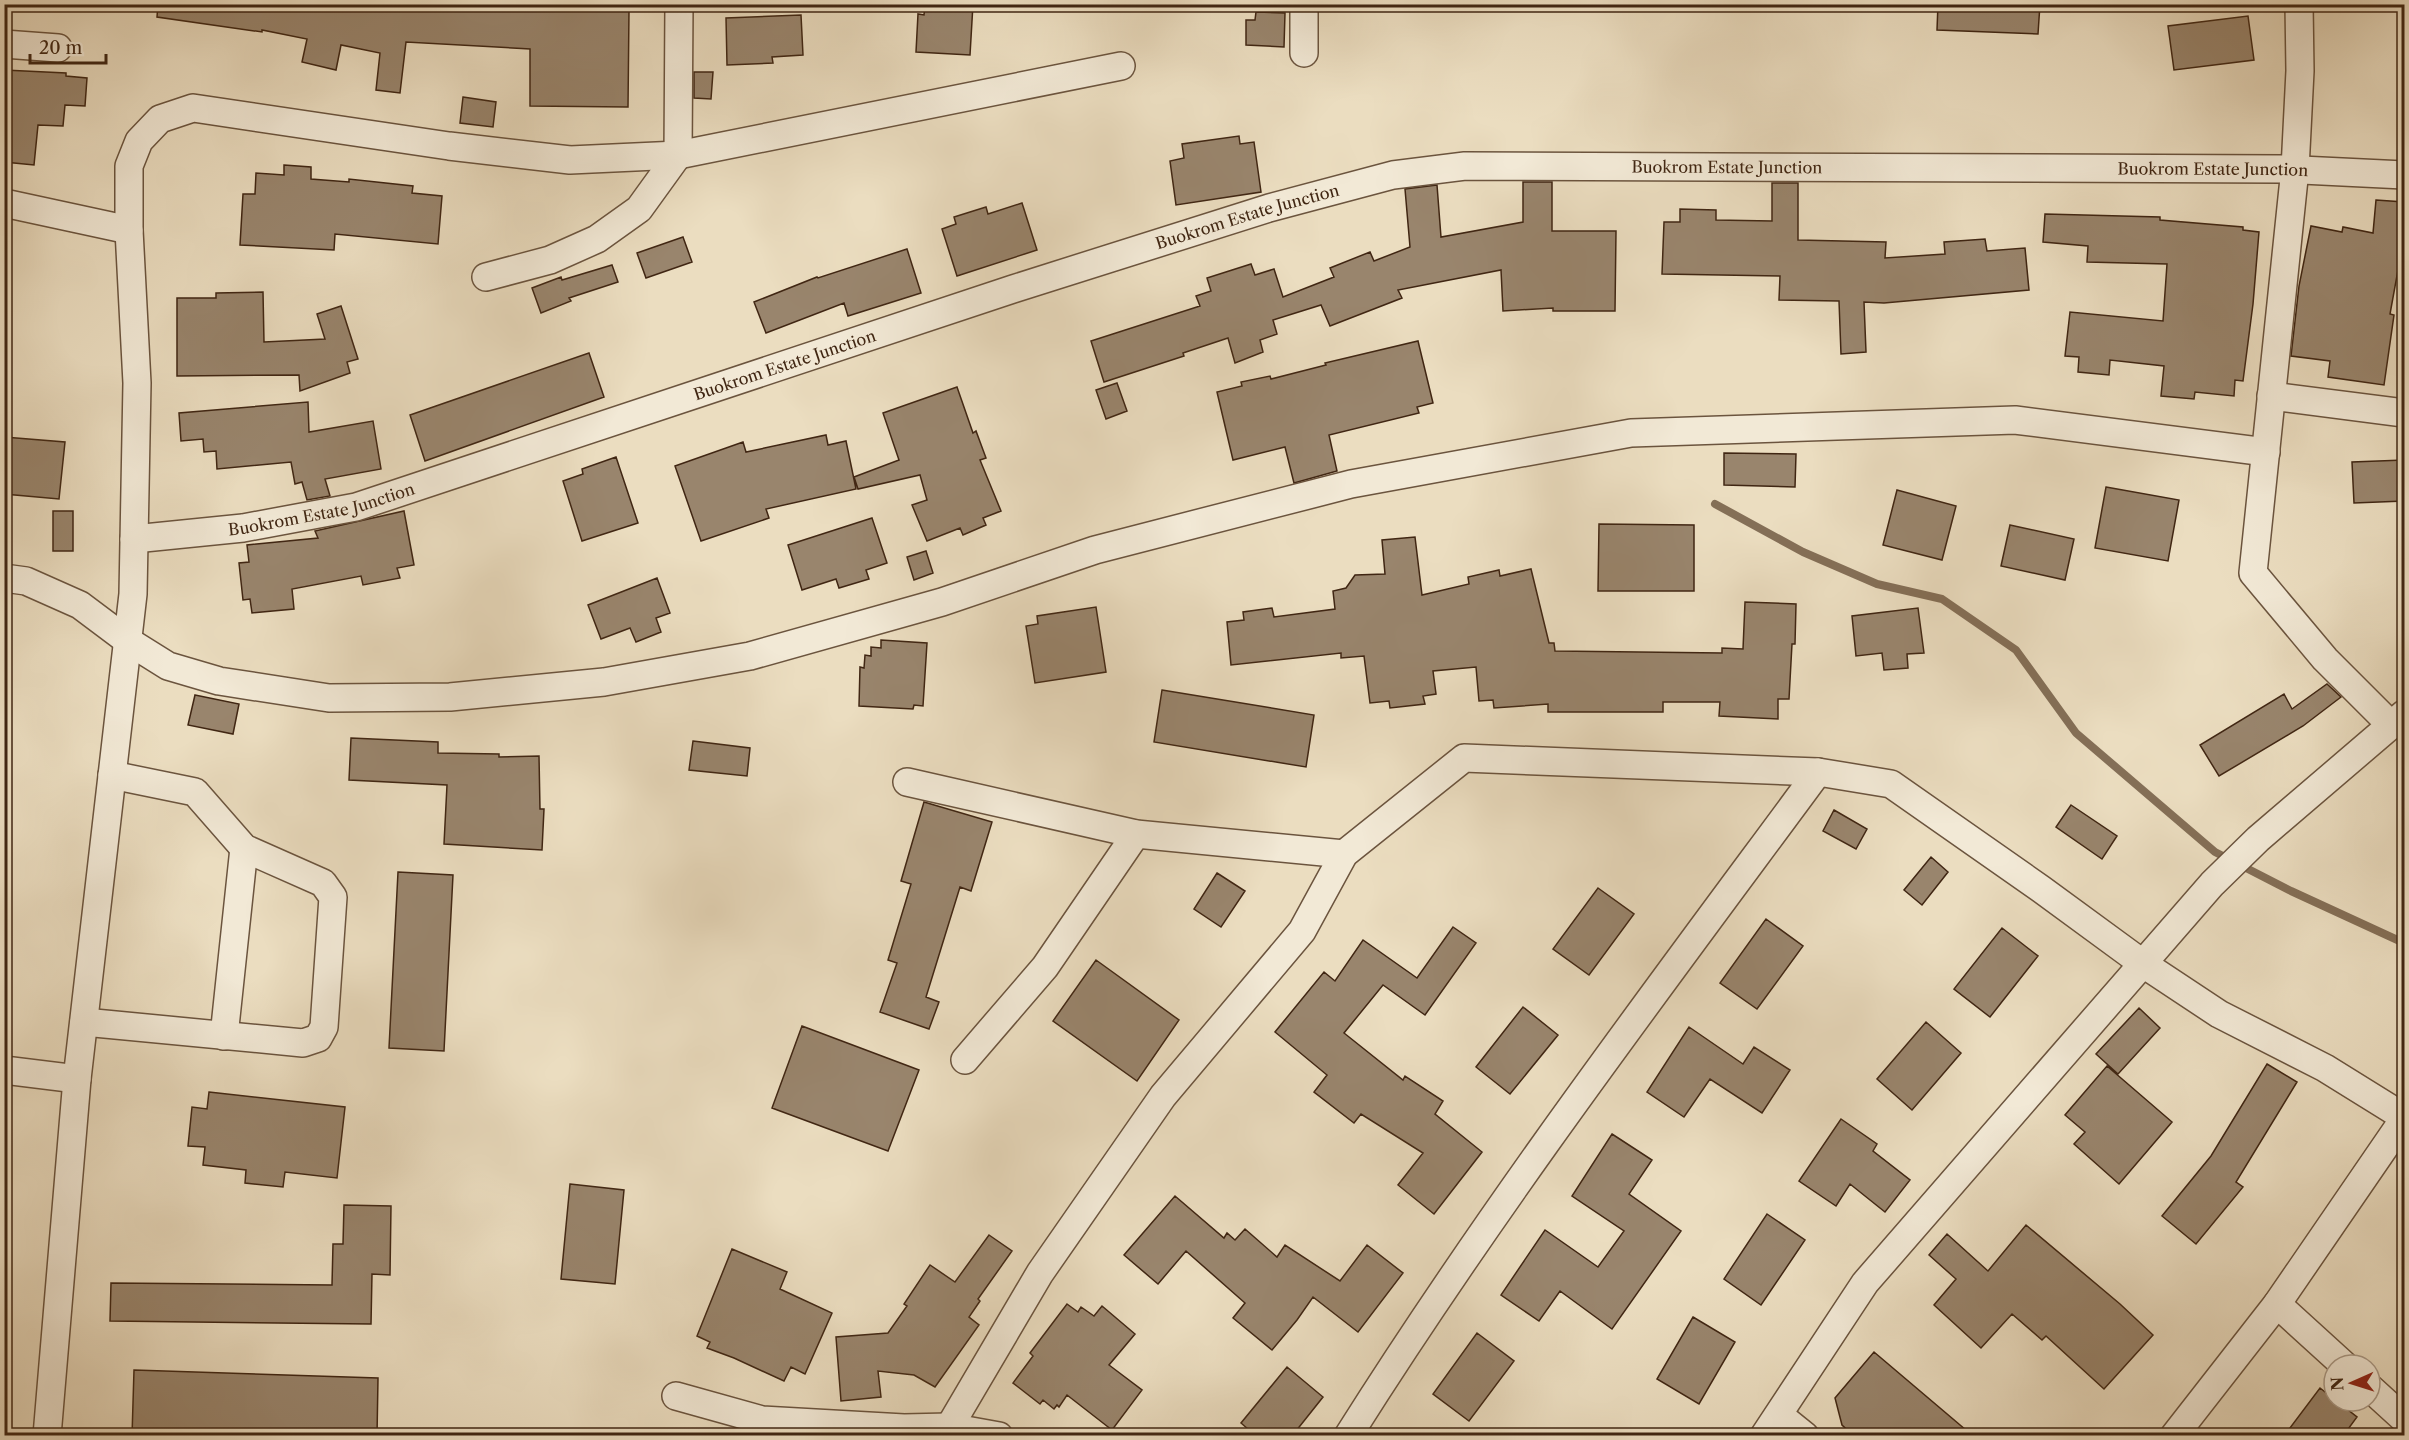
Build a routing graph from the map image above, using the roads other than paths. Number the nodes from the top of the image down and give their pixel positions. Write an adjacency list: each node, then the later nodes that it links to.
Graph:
1 (680, 4): 8 (street)
2 (1304, 4): 6 (street)
3 (2299, 4): 9 (street)
4 (4, 44): 5 (street)
5 (58, 48)
6 (1304, 53)
7 (1121, 66): 8 (street)
8 (678, 155): 12 (street); 13 (street)
9 (2295, 169): 10 (street, Buokrom Estate Junction); 14 (street); 17 (street, Buokrom Estate Junction)
10 (2404, 175)
11 (4, 203): 12 (street)
12 (129, 230): 17 (street)
13 (486, 277)
14 (2271, 396): 15 (street); 16 (street)
15 (2404, 413)
16 (2266, 452): 19 (street); 20 (street)
17 (134, 539): 19 (street)
18 (4, 578): 19 (street)
19 (128, 641): 22 (street)
20 (2398, 719): 27 (street)
21 (1818, 772): 26 (street); 27 (street); 43 (street)
22 (112, 775): 25 (street); 28 (street)
23 (907, 782): 24 (street)
24 (1136, 834): 26 (street); 30 (street)
25 (244, 848): 29 (street); 29 (street)
26 (1344, 854): 40 (street)
27 (2142, 963): 33 (street); 39 (street)
28 (84, 1022): 29 (street); 32 (street)
29 (224, 1036)
30 (965, 1060)
31 (4, 1070): 32 (street)
32 (76, 1079): 41 (street)
33 (2404, 1118): 34 (street)
34 (2277, 1304): 35 (street); 45 (street)
35 (2331, 1353)
36 (676, 1396): 40 (street)
37 (2382, 1399): 38 (street)
38 (2404, 1419)
39 (1772, 1425): 44 (street)
40 (946, 1431): 42 (street)
41 (47, 1436)
42 (999, 1436)
43 (1348, 1436)
44 (1805, 1436)
45 (2174, 1436)

